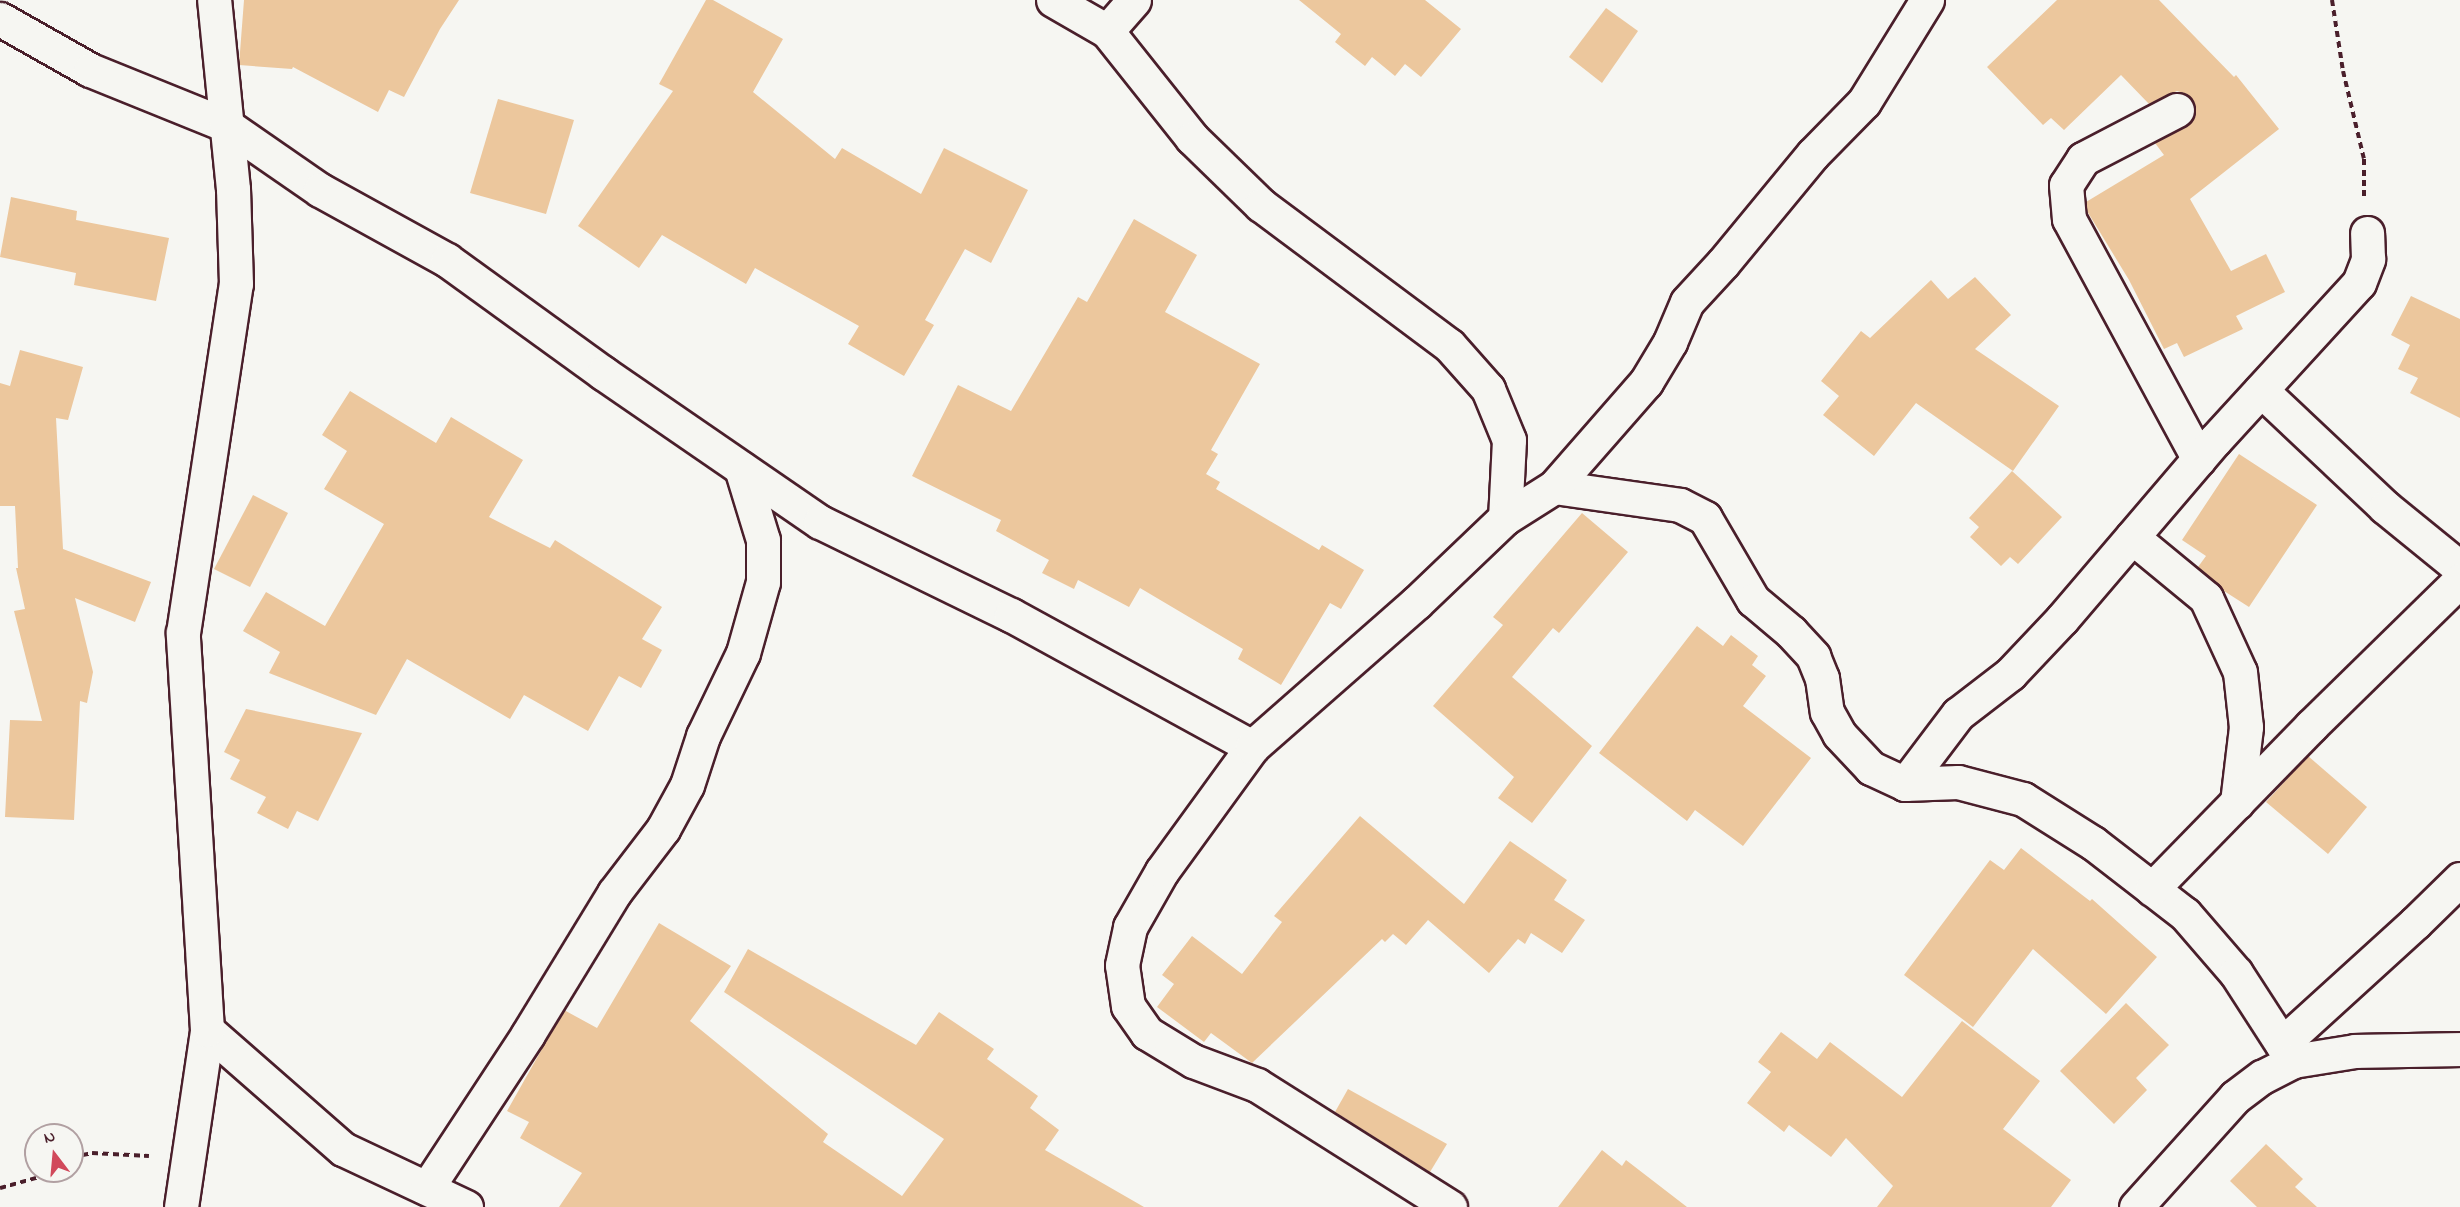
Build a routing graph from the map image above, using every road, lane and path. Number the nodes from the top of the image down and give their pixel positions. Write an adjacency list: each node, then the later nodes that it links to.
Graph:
1 (214, 0): 9 (street)
2 (1053, 0): 7 (street)
3 (1134, 0): 7 (street)
4 (1927, 0): 14 (street)
5 (2332, 0): 10 (path)
6 (0, 19): 9 (street)
7 (1107, 31): 15 (street)
8 (2177, 110): 12 (street)
9 (226, 125): 13 (street); 24 (street)
10 (2367, 233): 11 (street)
11 (2261, 390): 12 (street); 17 (street)
12 (2199, 459): 16 (street)
13 (741, 468): 19 (street); 31 (street)
14 (1554, 487): 15 (street); 20 (street)
15 (1505, 518): 19 (street)
16 (2132, 537): 20 (street); 21 (street)
17 (2460, 568)
18 (2460, 580): 21 (street)
19 (1252, 747): 34 (street)
20 (1905, 784): 23 (street)
21 (2237, 802): 23 (street)
22 (2460, 879): 26 (street)
23 (2152, 889): 26 (street)
24 (207, 1030): 28 (street); 31 (street)
25 (2460, 1049): 26 (street)
26 (2287, 1052): 35 (street)
27 (84, 1155): 28 (path)
28 (188, 1160): 32 (street)
29 (24, 1181): 30 (path)
30 (0, 1188)
31 (427, 1188): 33 (street)
32 (181, 1207)
33 (466, 1207)
34 (1450, 1207)
35 (2136, 1207)

